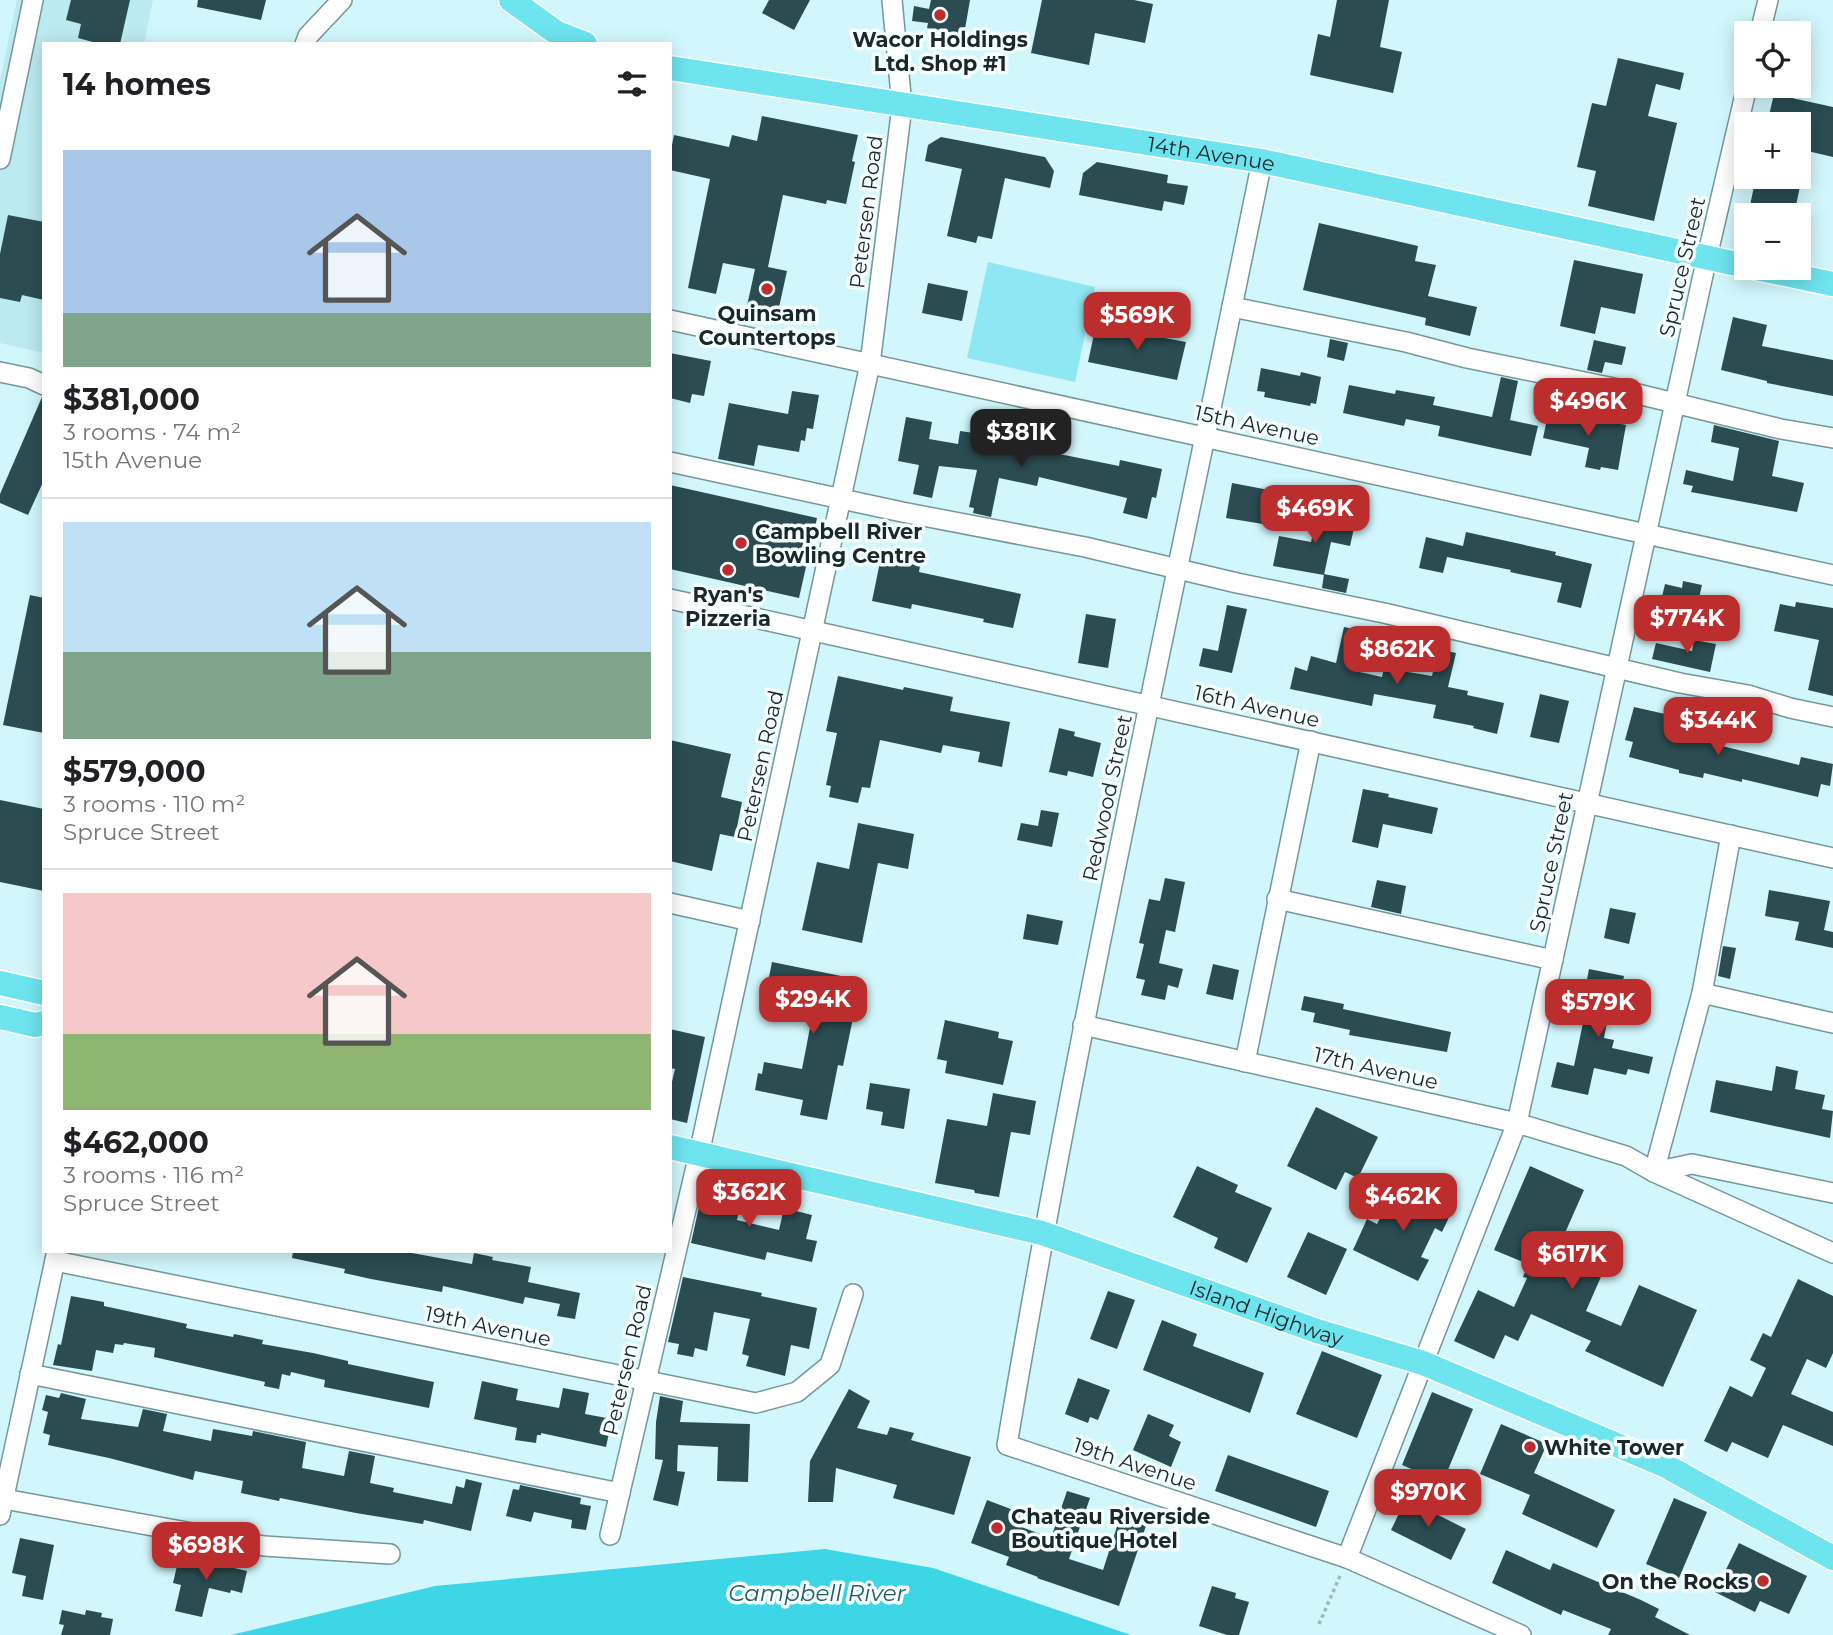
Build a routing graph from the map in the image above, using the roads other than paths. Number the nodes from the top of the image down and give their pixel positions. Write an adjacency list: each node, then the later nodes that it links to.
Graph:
1 (33, 0): 12 (street)
2 (511, 0): 8 (main road)
3 (892, 0): 11 (street, Petersen Road)
4 (1768, 0): 6 (street)
5 (330, 4): 7 (street)
6 (1763, 21)
7 (305, 42)
8 (579, 42)
9 (672, 68): 11 (main road, 14th Avenue)
10 (1744, 98): 14 (street, Spruce Street)
11 (902, 106): 13 (main road, 14th Avenue); 20 (street, Petersen Road)
12 (0, 159)
13 (1262, 161): 14 (main road, 14th Avenue); 18 (street, Redwood Street)
14 (1707, 257): 15 (main road, 14th Avenue); 23 (street, Spruce Street)
15 (1734, 263)
16 (1811, 279): 17 (main road)
17 (1833, 284)
18 (1232, 307): 23 (street); 24 (street, Redwood Street)
19 (672, 320): 20 (street, 15th Avenue)
20 (870, 364): 24 (street, 15th Avenue); 27 (street, Petersen Road)
21 (0, 372): 22 (street)
22 (42, 384)
23 (1675, 404): 25 (street); 28 (street, Spruce Street)
24 (1205, 437): 28 (street, 15th Avenue); 29 (street, Redwood Street)
25 (1833, 438)
26 (672, 462): 27 (street)
27 (842, 498): 29 (street); 32 (street, Petersen Road)
28 (1647, 533): 30 (street, 15th Avenue); 33 (street, Spruce Street)
29 (1178, 570): 33 (street); 34 (street, Redwood Street)
30 (1833, 575)
31 (672, 599): 32 (street, 16th Avenue)
32 (813, 631): 34 (street, 16th Avenue); 42 (street, Petersen Road)
33 (1617, 669): 35 (street); 37 (street, Spruce Street)
34 (1150, 705): 36 (street, 16th Avenue); 50 (street, Redwood Street)
35 (1833, 717)
36 (1311, 741): 37 (street, 16th Avenue); 40 (street)
37 (1588, 803): 38 (street, 16th Avenue); 43 (street, Spruce Street)
38 (1731, 835): 39 (street, 16th Avenue); 46 (street)
39 (1833, 858)
40 (1277, 899): 43 (street); 51 (street)
41 (672, 903): 42 (street)
42 (750, 921): 54 (street, Petersen Road)
43 (1553, 960): 52 (street, Spruce Street)
44 (0, 983): 45 (main road)
45 (42, 993)
46 (1702, 993): 49 (street); 55 (street)
47 (0, 1017): 48 (main road)
48 (42, 1023)
49 (1833, 1023)
50 (1083, 1025): 51 (street, 17th Avenue); 57 (street, Redwood Street)
51 (1245, 1062): 52 (street, 17th Avenue)
52 (1517, 1123): 55 (street, 17th Avenue); 61 (street, Spruce Street)
53 (672, 1147): 54 (main road, Island Highway)
54 (699, 1154): 57 (main road, Island Highway); 63 (street, Petersen Road)
55 (1654, 1172): 56 (street); 58 (street, 17th Avenue)
56 (1833, 1193)
57 (1042, 1233): 61 (main road, Island Highway); 64 (street, Redwood Street)
58 (1833, 1253)
59 (56, 1256): 62 (street); 63 (street, 19th Avenue)
60 (853, 1294): 63 (street, 19th Avenue)
61 (1423, 1363): 69 (street, Spruce Street); 70 (main road, Island Highway)
62 (30, 1374): 65 (street); 66 (street)
63 (645, 1381): 65 (street, Petersen Road)
64 (1007, 1445): 69 (street, 19th Avenue)
65 (620, 1493): 67 (street, Petersen Road)
66 (2, 1507): 68 (street)
67 (610, 1535)
68 (390, 1554)
69 (1347, 1558): 71 (street, 19th Avenue)
70 (1833, 1558)
71 (1521, 1635)

